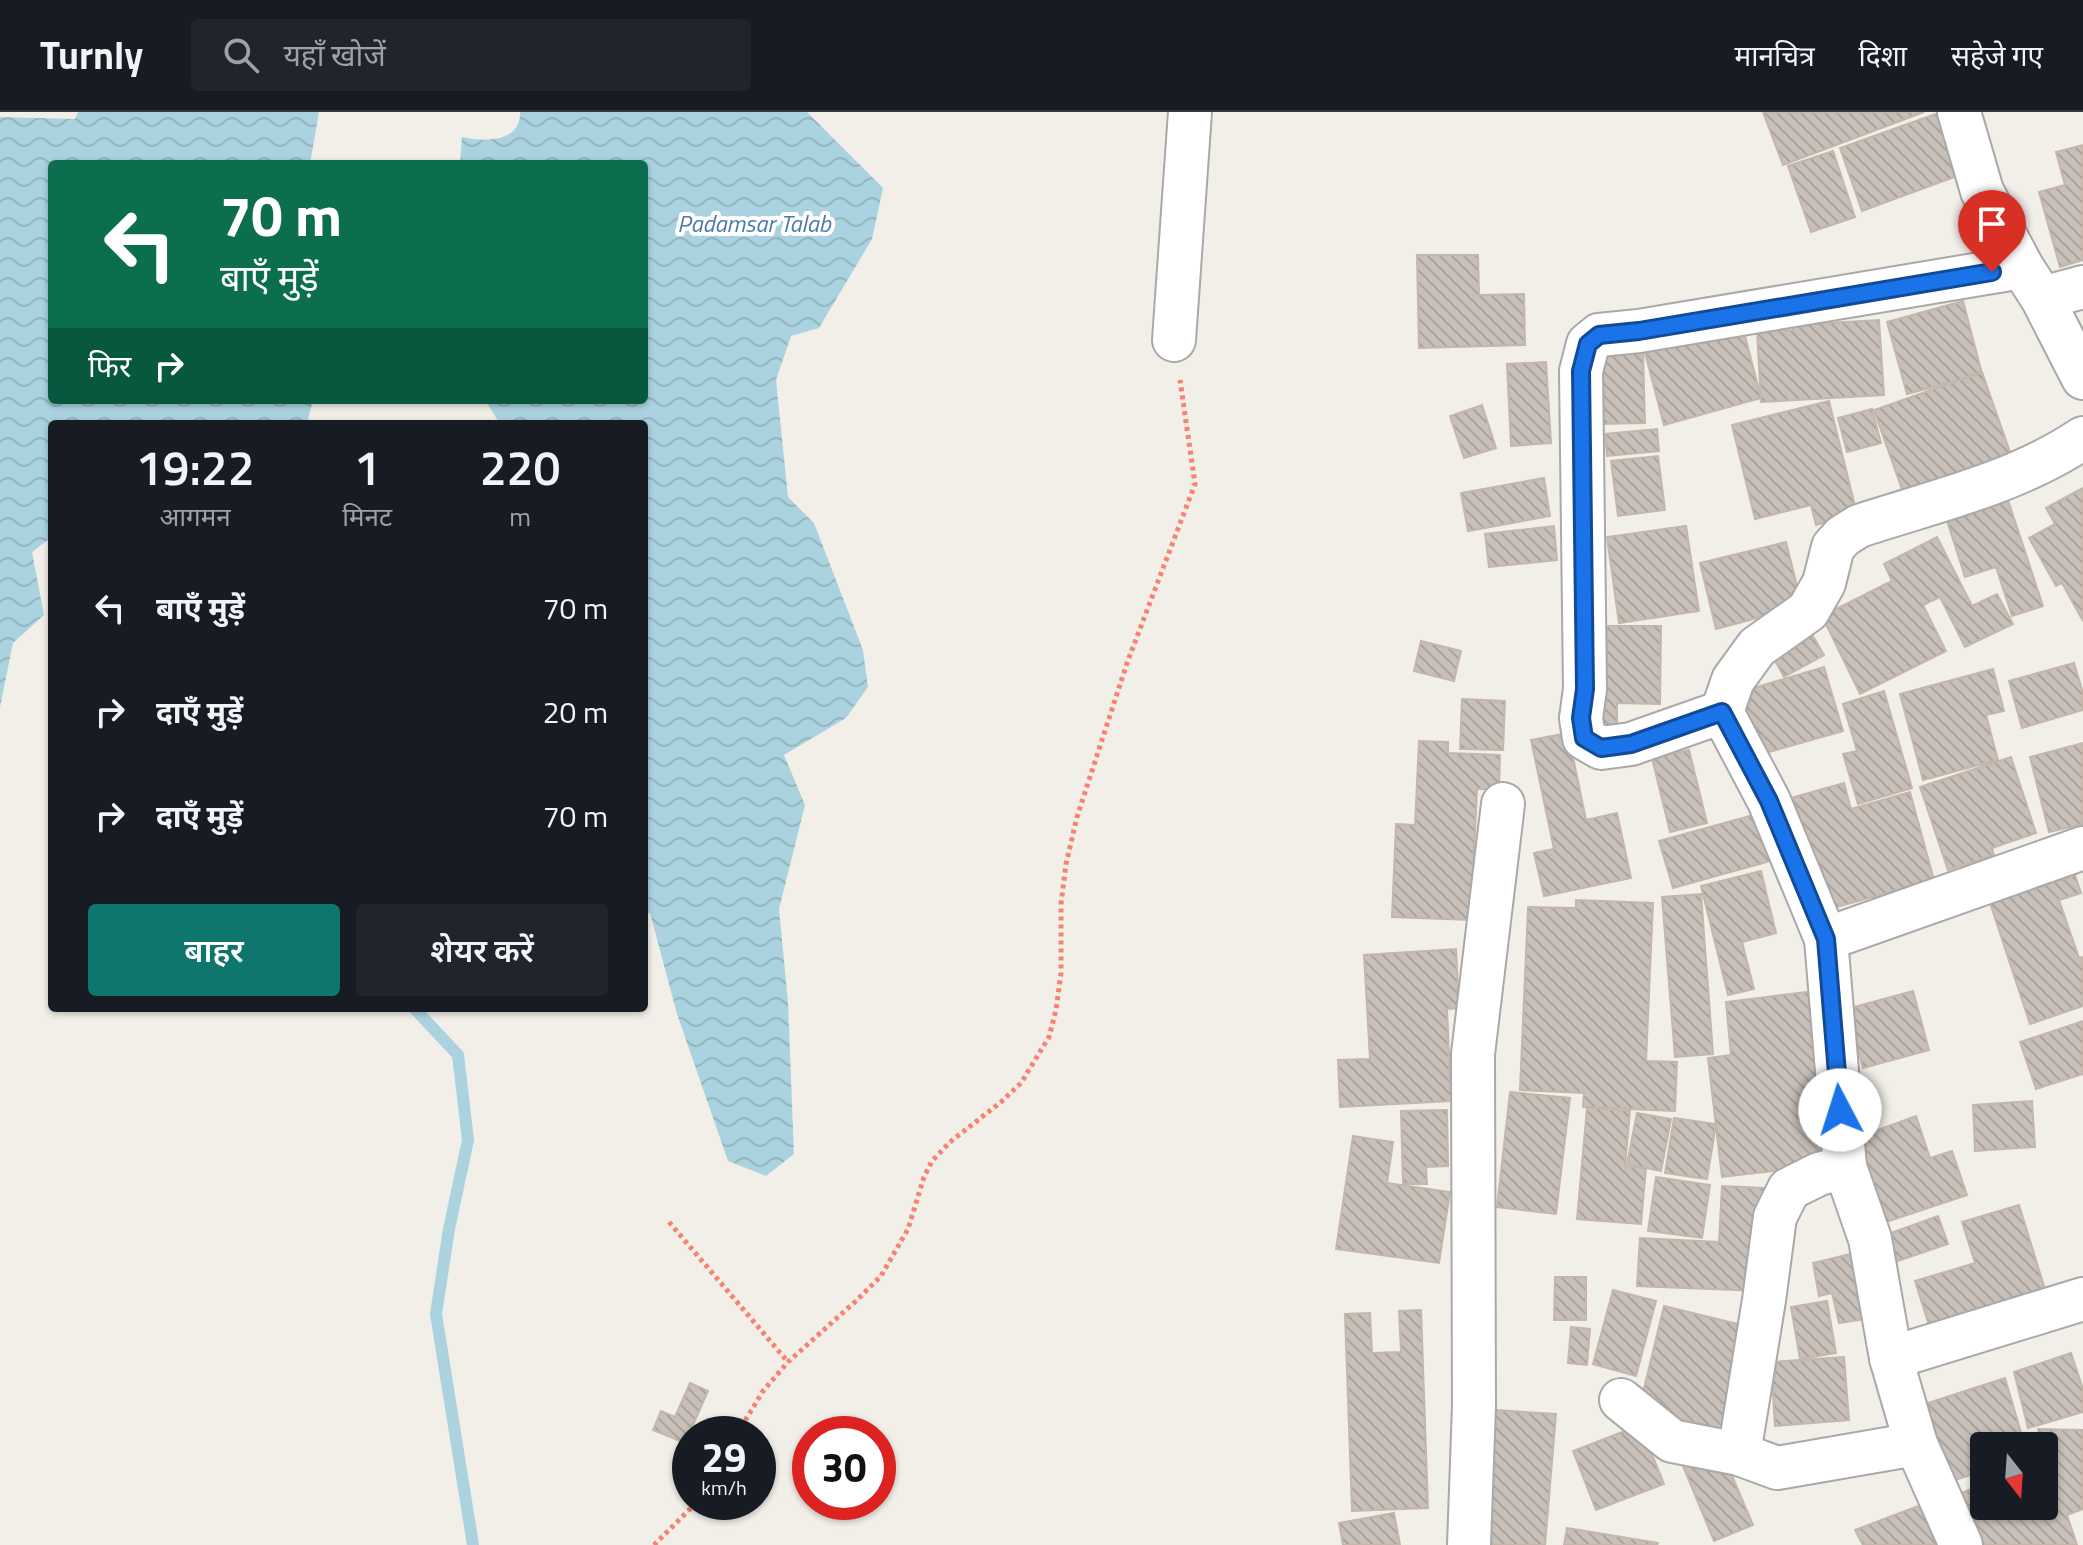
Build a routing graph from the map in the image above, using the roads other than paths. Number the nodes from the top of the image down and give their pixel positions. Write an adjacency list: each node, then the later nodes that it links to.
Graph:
1 (1190, 112): 5 (street)
2 (1959, 112): 3 (street)
3 (2032, 282): 4 (street); 6 (street); 8 (street)
4 (2083, 287)
5 (1174, 340)
6 (2083, 378)
7 (2083, 438): 8 (street)
8 (1722, 712): 11 (street)
9 (1503, 804): 18 (street)
10 (2083, 848): 11 (street)
11 (1826, 939): 12 (street)
12 (1845, 1167): 14 (street); 17 (street)
13 (2083, 1299): 14 (street)
14 (1891, 1358): 16 (street)
15 (1621, 1400): 17 (street)
16 (1916, 1444): 17 (street); 19 (street)
17 (1739, 1454)
18 (1469, 1545)
19 (1961, 1545)

